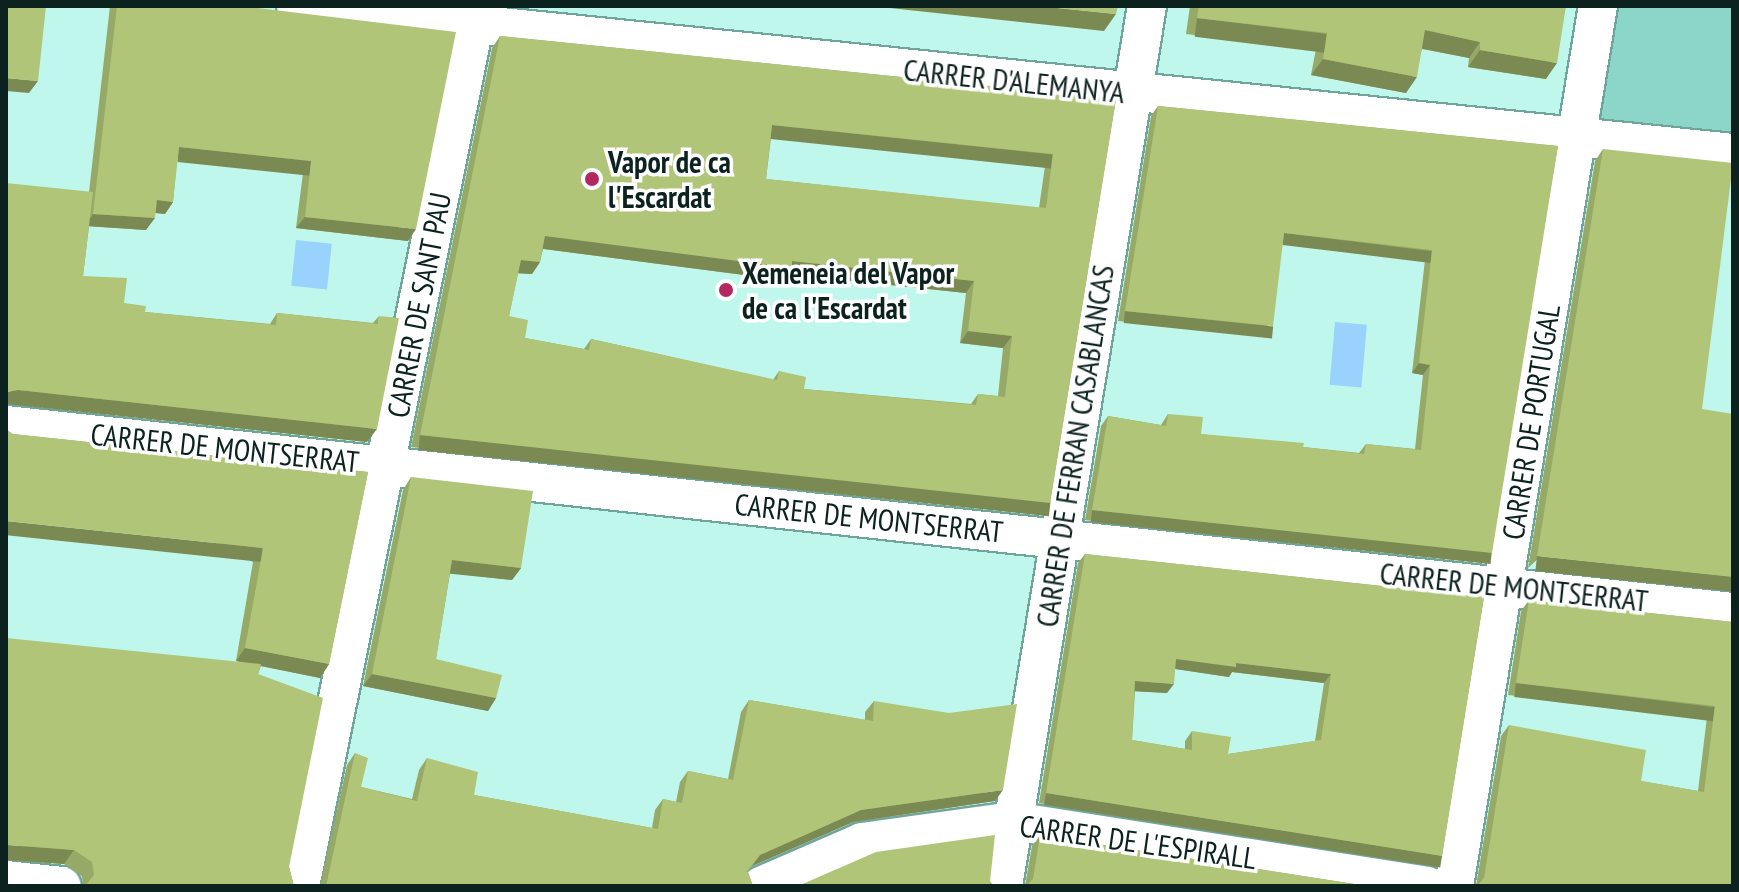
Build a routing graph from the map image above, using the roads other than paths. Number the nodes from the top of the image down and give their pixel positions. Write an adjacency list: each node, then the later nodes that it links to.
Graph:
1 (296, 6): 4 (street, CARRER D'ALEMANYA)
2 (1147, 6): 5 (street, CARRER DE FERRAN CASABLANCAS)
3 (1598, 6): 6 (street, CARRER DE PORTUGAL)
4 (476, 15): 5 (street, CARRER D'ALEMANYA); 9 (street, CARRER DE SANT PAU)
5 (1133, 94): 6 (street, CARRER D'ALEMANYA); 10 (street, CARRER DE FERRAN CASABLANCAS)
6 (1576, 140): 7 (street, CARRER D'ALEMANYA); 11 (street, CARRER DE PORTUGAL)
7 (1733, 153)
8 (6, 425): 9 (street, CARRER DE MONTSERRAT)
9 (387, 465): 10 (street, CARRER DE MONTSERRAT); 16 (street, CARRER DE SANT PAU)
10 (1060, 539): 11 (street, CARRER DE MONTSERRAT); 13 (street, CARRER DE FERRAN CASABLANCAS)
11 (1505, 586): 12 (street, CARRER DE MONTSERRAT); 20 (street, CARRER DE PORTUGAL)
12 (1733, 612)
13 (1013, 821): 17 (street, CARRER DE L'ESPIRALL); 18 (street, CARRER DE FERRAN CASABLANCAS); 19 (street, CARRER DE L'ESPIRALL)
14 (6, 880): 15 (street)
15 (62, 886)
16 (300, 886)
17 (761, 886)
18 (1003, 886)
19 (1427, 886)
20 (1454, 886)

